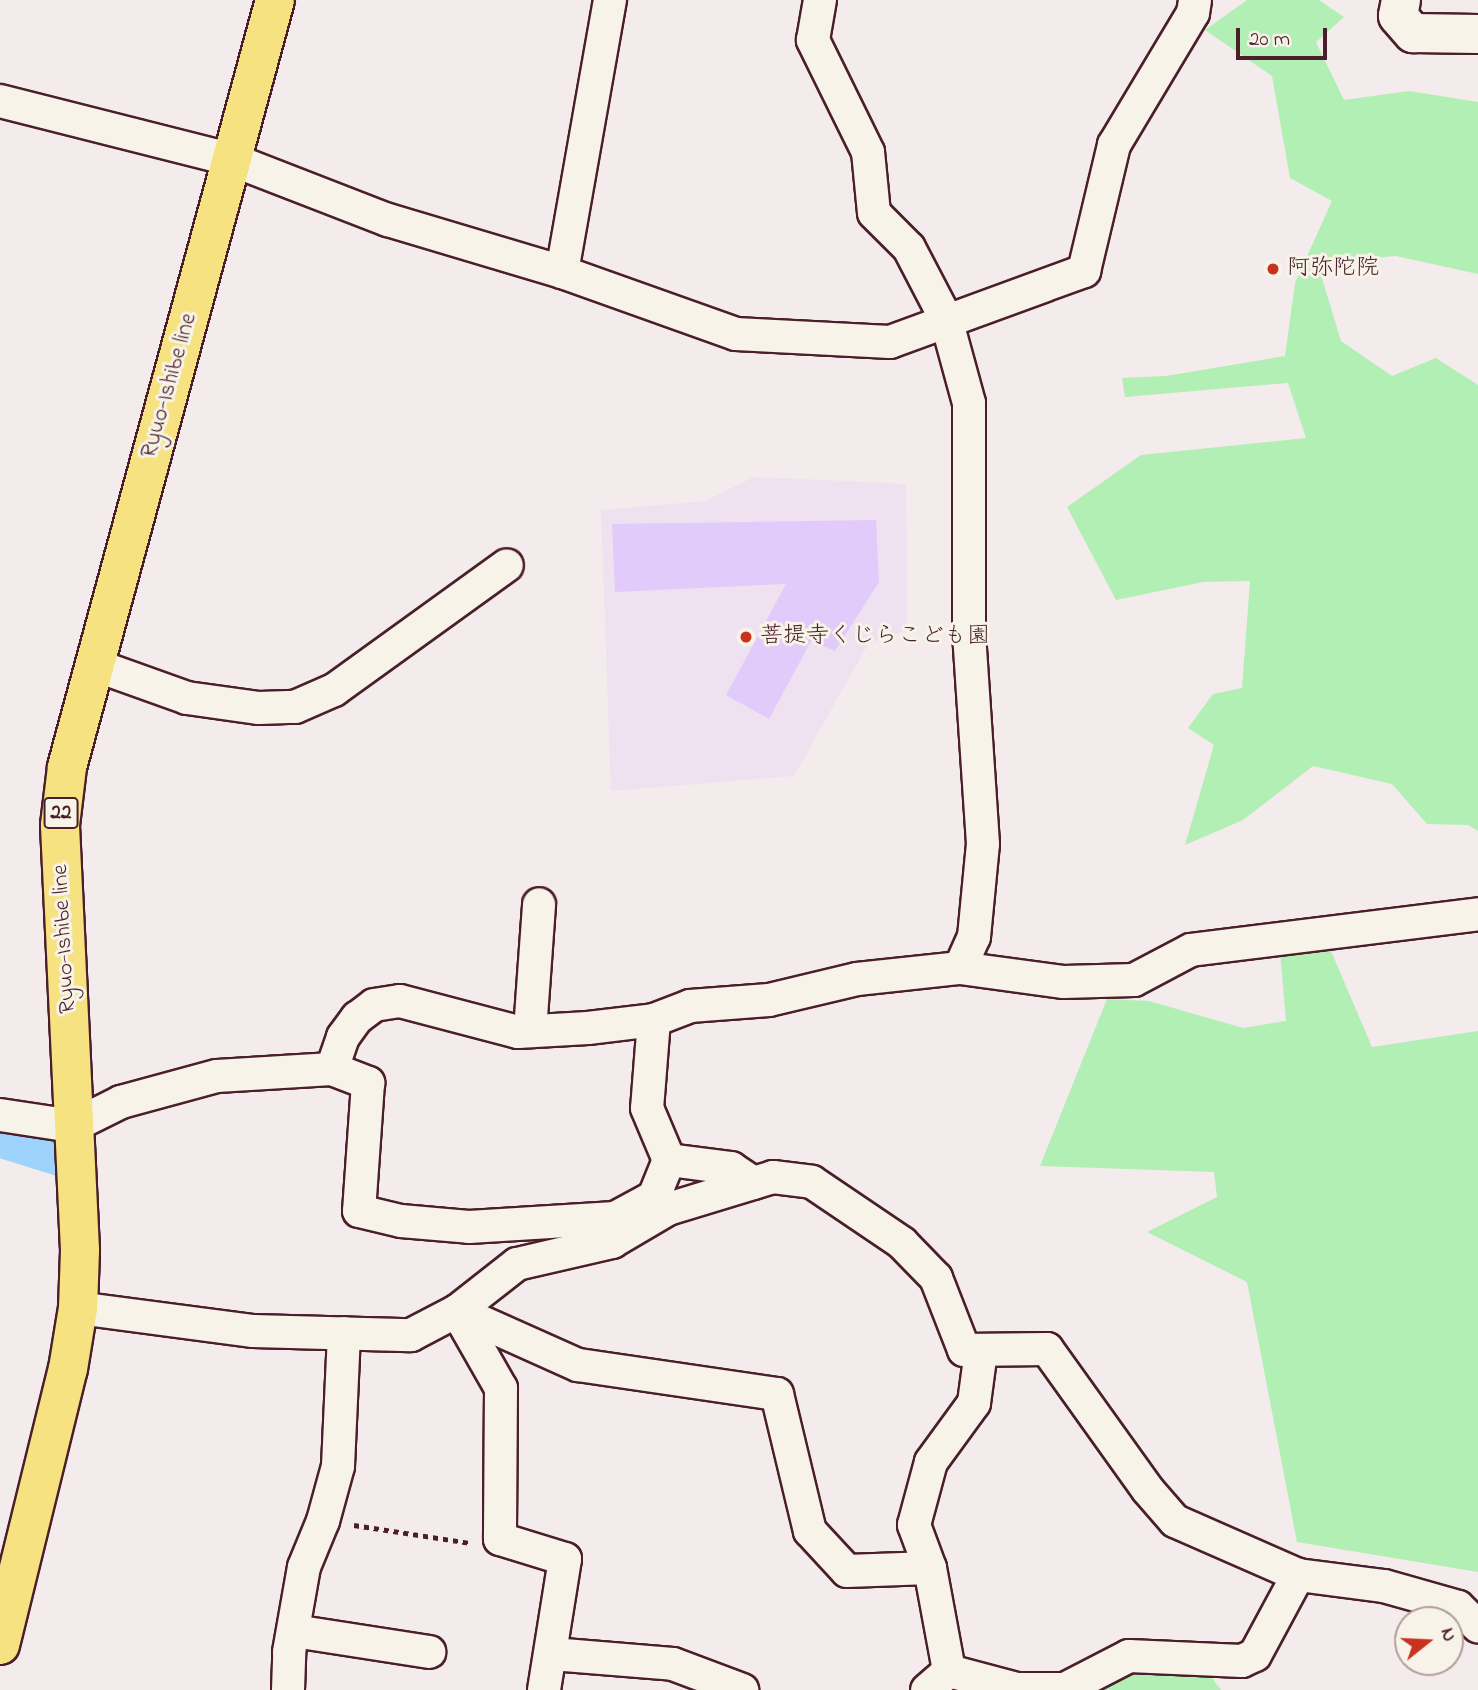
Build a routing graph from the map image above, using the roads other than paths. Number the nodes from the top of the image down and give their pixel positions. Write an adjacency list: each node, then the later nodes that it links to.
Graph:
1 (275, 0): 8 (main road, Ryuo-Ishibe line / 22)
2 (610, 0): 9 (street)
3 (820, 0): 10 (street)
4 (1195, 0): 10 (street)
5 (1401, 0): 6 (street)
6 (1478, 34)
7 (0, 102): 8 (street)
8 (233, 160): 9 (street); 12 (main road, Ryuo-Ishibe line / 22)
9 (562, 272): 10 (street)
10 (946, 319): 15 (street)
11 (507, 565): 12 (street)
12 (92, 664): 20 (main road, Ryuo-Ishibe line / 22)
13 (539, 904): 17 (street)
14 (1478, 914): 15 (street)
15 (960, 968): 16 (street)
16 (654, 1020): 17 (street); 21 (street)
17 (530, 1031): 18 (street)
18 (332, 1069): 20 (street); 21 (street)
19 (0, 1115): 20 (street)
20 (73, 1126): 23 (main road, Ryuo-Ishibe line / 22)
21 (668, 1160): 22 (street)
22 (753, 1183): 24 (street); 26 (street)
23 (78, 1308): 25 (street); 31 (main road, Ryuo-Ishibe line / 22)
24 (457, 1311): 25 (street); 27 (street); 33 (street)
25 (344, 1334): 30 (street)
26 (981, 1351): 27 (street); 28 (street)
27 (930, 1568): 34 (street)
28 (1298, 1575): 29 (street); 34 (street)
29 (1478, 1626)
30 (294, 1631): 32 (street); 35 (street)
31 (0, 1645)
32 (429, 1652)
33 (552, 1654): 36 (street); 37 (street)
34 (938, 1681)
35 (288, 1690)
36 (544, 1690)
37 (742, 1690)

